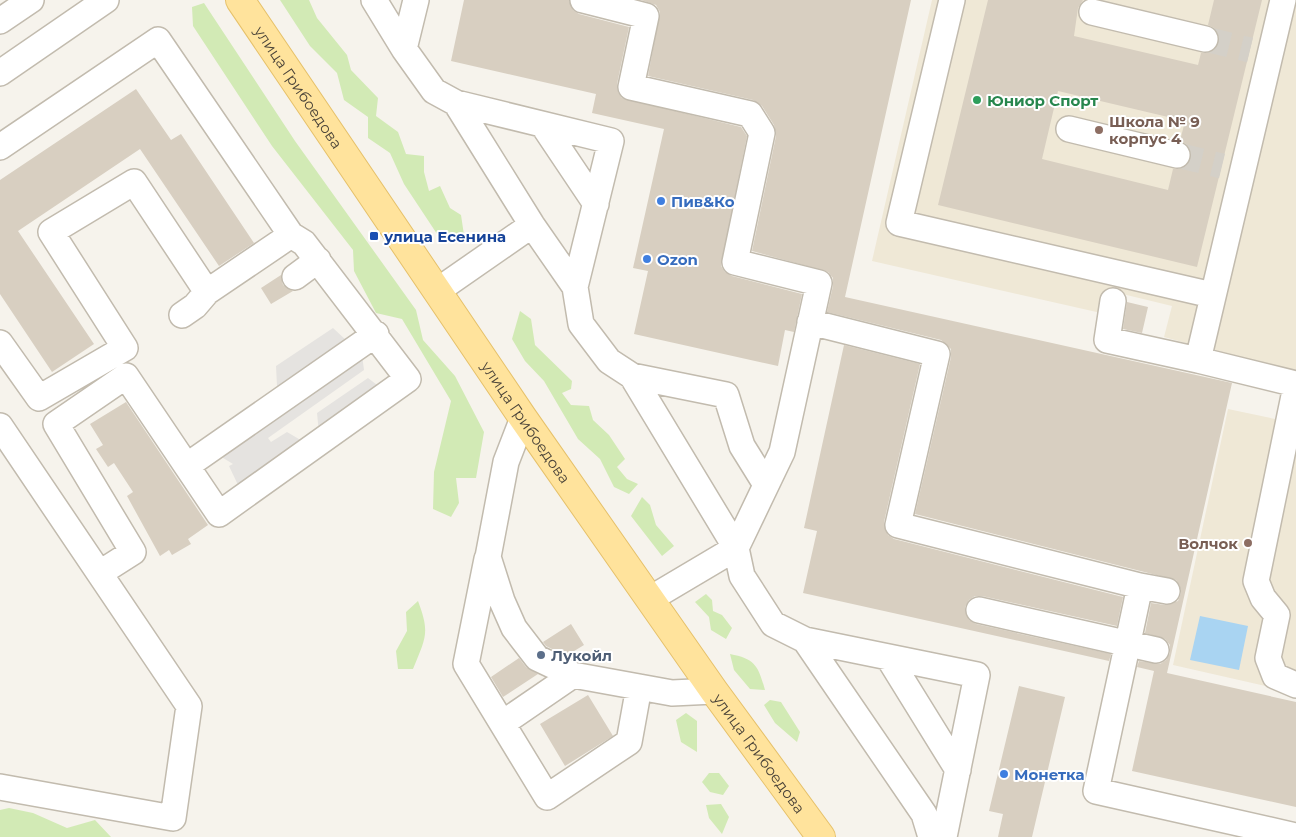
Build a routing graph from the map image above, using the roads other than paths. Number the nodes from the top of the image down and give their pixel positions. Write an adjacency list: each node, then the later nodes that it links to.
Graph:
1 (31, 0): 10 (street)
2 (106, 0): 13 (street)
3 (240, 0): 25 (main road, улица Грибоедова)
4 (374, 0): 12 (street)
5 (416, 0): 12 (street)
6 (583, 0): 30 (street)
7 (952, 0): 27 (street)
8 (1283, 0): 27 (street)
9 (1092, 12): 11 (street)
10 (0, 21)
11 (1204, 39)
12 (404, 49): 14 (street)
13 (0, 73)
14 (456, 103): 15 (street); 20 (street)
15 (543, 125): 19 (street); 19 (street)
16 (1069, 128): 18 (street)
17 (0, 147): 21 (street)
18 (1177, 155)
19 (596, 204): 24 (street)
20 (532, 225): 24 (street); 25 (street)
21 (291, 235): 22 (street); 26 (street)
22 (318, 260): 23 (street); 31 (street)
23 (295, 277)
24 (575, 286): 34 (street)
25 (437, 291): 36 (main road, улица Грибоедова)
26 (207, 292): 29 (street); 32 (street)
27 (1212, 295): 33 (street)
28 (1113, 301): 33 (street)
29 (182, 315)
30 (810, 322): 40 (street); 44 (street)
31 (376, 334): 39 (street); 39 (street)
32 (0, 343)
33 (1198, 360): 35 (street)
34 (632, 376): 40 (street); 41 (street)
35 (1296, 385): 37 (street)
36 (523, 418): 42 (street); 46 (main road, улица Грибоедова)
37 (1291, 432): 53 (street)
38 (3, 438): 43 (street)
39 (188, 465): 43 (street)
40 (765, 483): 41 (street)
41 (736, 548): 46 (street); 48 (street)
42 (488, 557): 52 (street); 56 (street)
43 (100, 574): 58 (street)
44 (1140, 586): 45 (street); 49 (street)
45 (1167, 591)
46 (650, 599): 55 (main road, улица Грибоедова)
47 (979, 610): 49 (street)
48 (805, 640): 51 (street); 62 (street)
49 (1128, 644): 50 (street); 59 (street)
50 (1156, 650)
51 (888, 657): 57 (street); 57 (street)
52 (573, 676): 54 (street); 56 (street)
53 (1296, 685)
54 (639, 687): 55 (street); 56 (street)
55 (714, 691): 61 (main road, улица Грибоедова)
56 (503, 723)
57 (958, 770): 63 (street)
58 (0, 786)
59 (1235, 830): 60 (street)
60 (1296, 836)
61 (821, 837)
62 (930, 837)
63 (944, 837)

